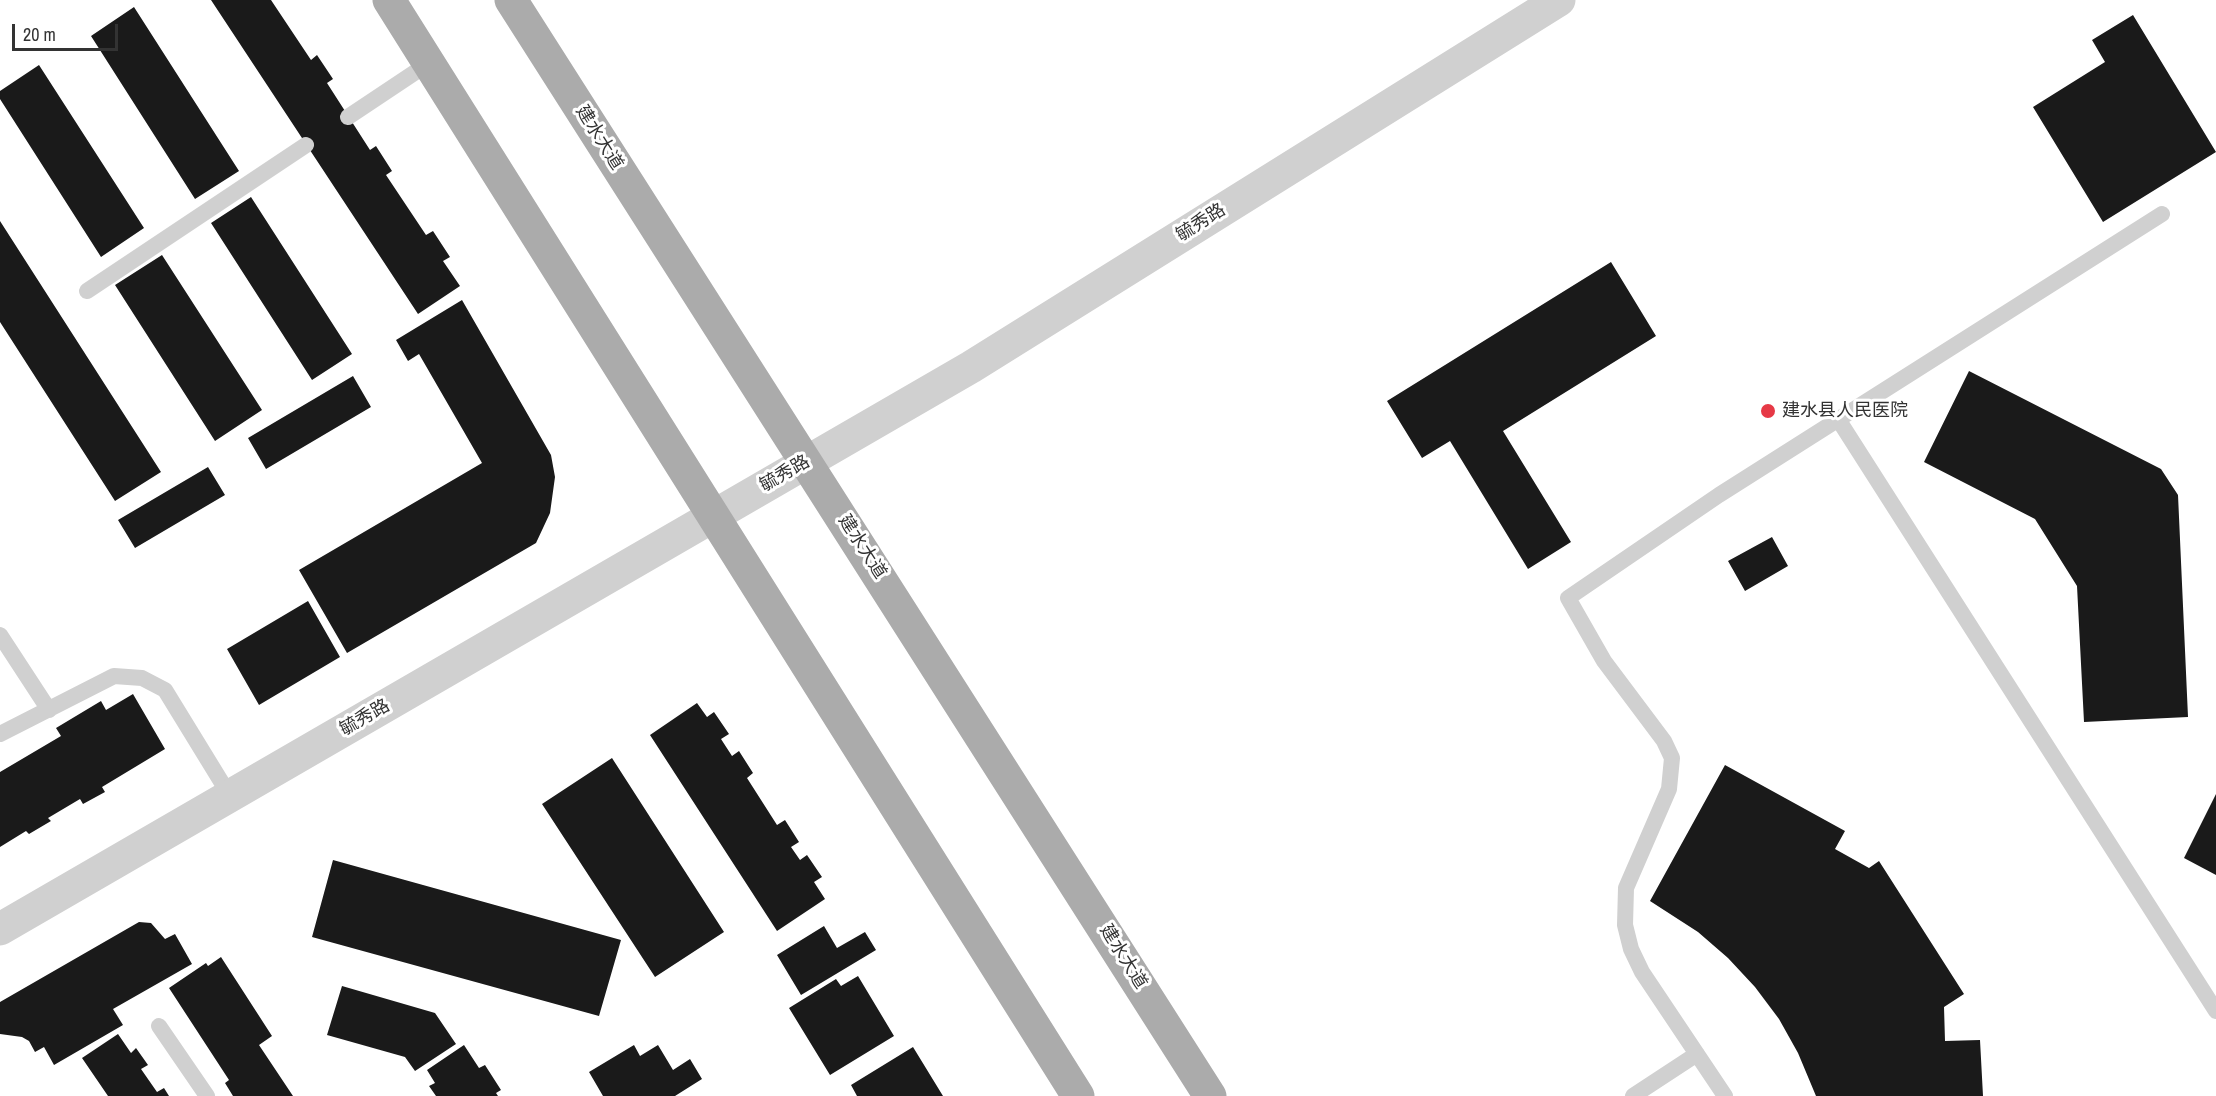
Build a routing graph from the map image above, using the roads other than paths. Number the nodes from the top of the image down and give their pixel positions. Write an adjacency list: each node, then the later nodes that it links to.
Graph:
1 (389, 0): 4 (main road)
2 (511, 0): 10 (main road, 建水大道)
3 (1559, 0): 10 (street, 毓秀路)
4 (429, 63): 5 (lane); 11 (main road)
5 (348, 117)
6 (306, 145): 8 (lane)
7 (2162, 214): 9 (lane)
8 (87, 291)
9 (1838, 419): 17 (lane); 20 (lane)
10 (807, 462): 11 (street, 毓秀路); 19 (main road, 建水大道)
11 (714, 515): 15 (street, 毓秀路); 22 (main road)
12 (0, 635): 13 (lane)
13 (49, 710): 14 (lane); 15 (lane)
14 (0, 735)
15 (230, 796): 16 (street, 毓秀路)
16 (0, 929)
17 (2216, 1011)
18 (159, 1026): 21 (lane)
19 (1166, 1026): 23 (lane); 24 (main road, 建水大道)
20 (1697, 1054): 25 (lane); 26 (lane)
21 (207, 1096)
22 (1078, 1096)
23 (1191, 1096)
24 (1210, 1096)
25 (1633, 1096)
26 (1725, 1096)

